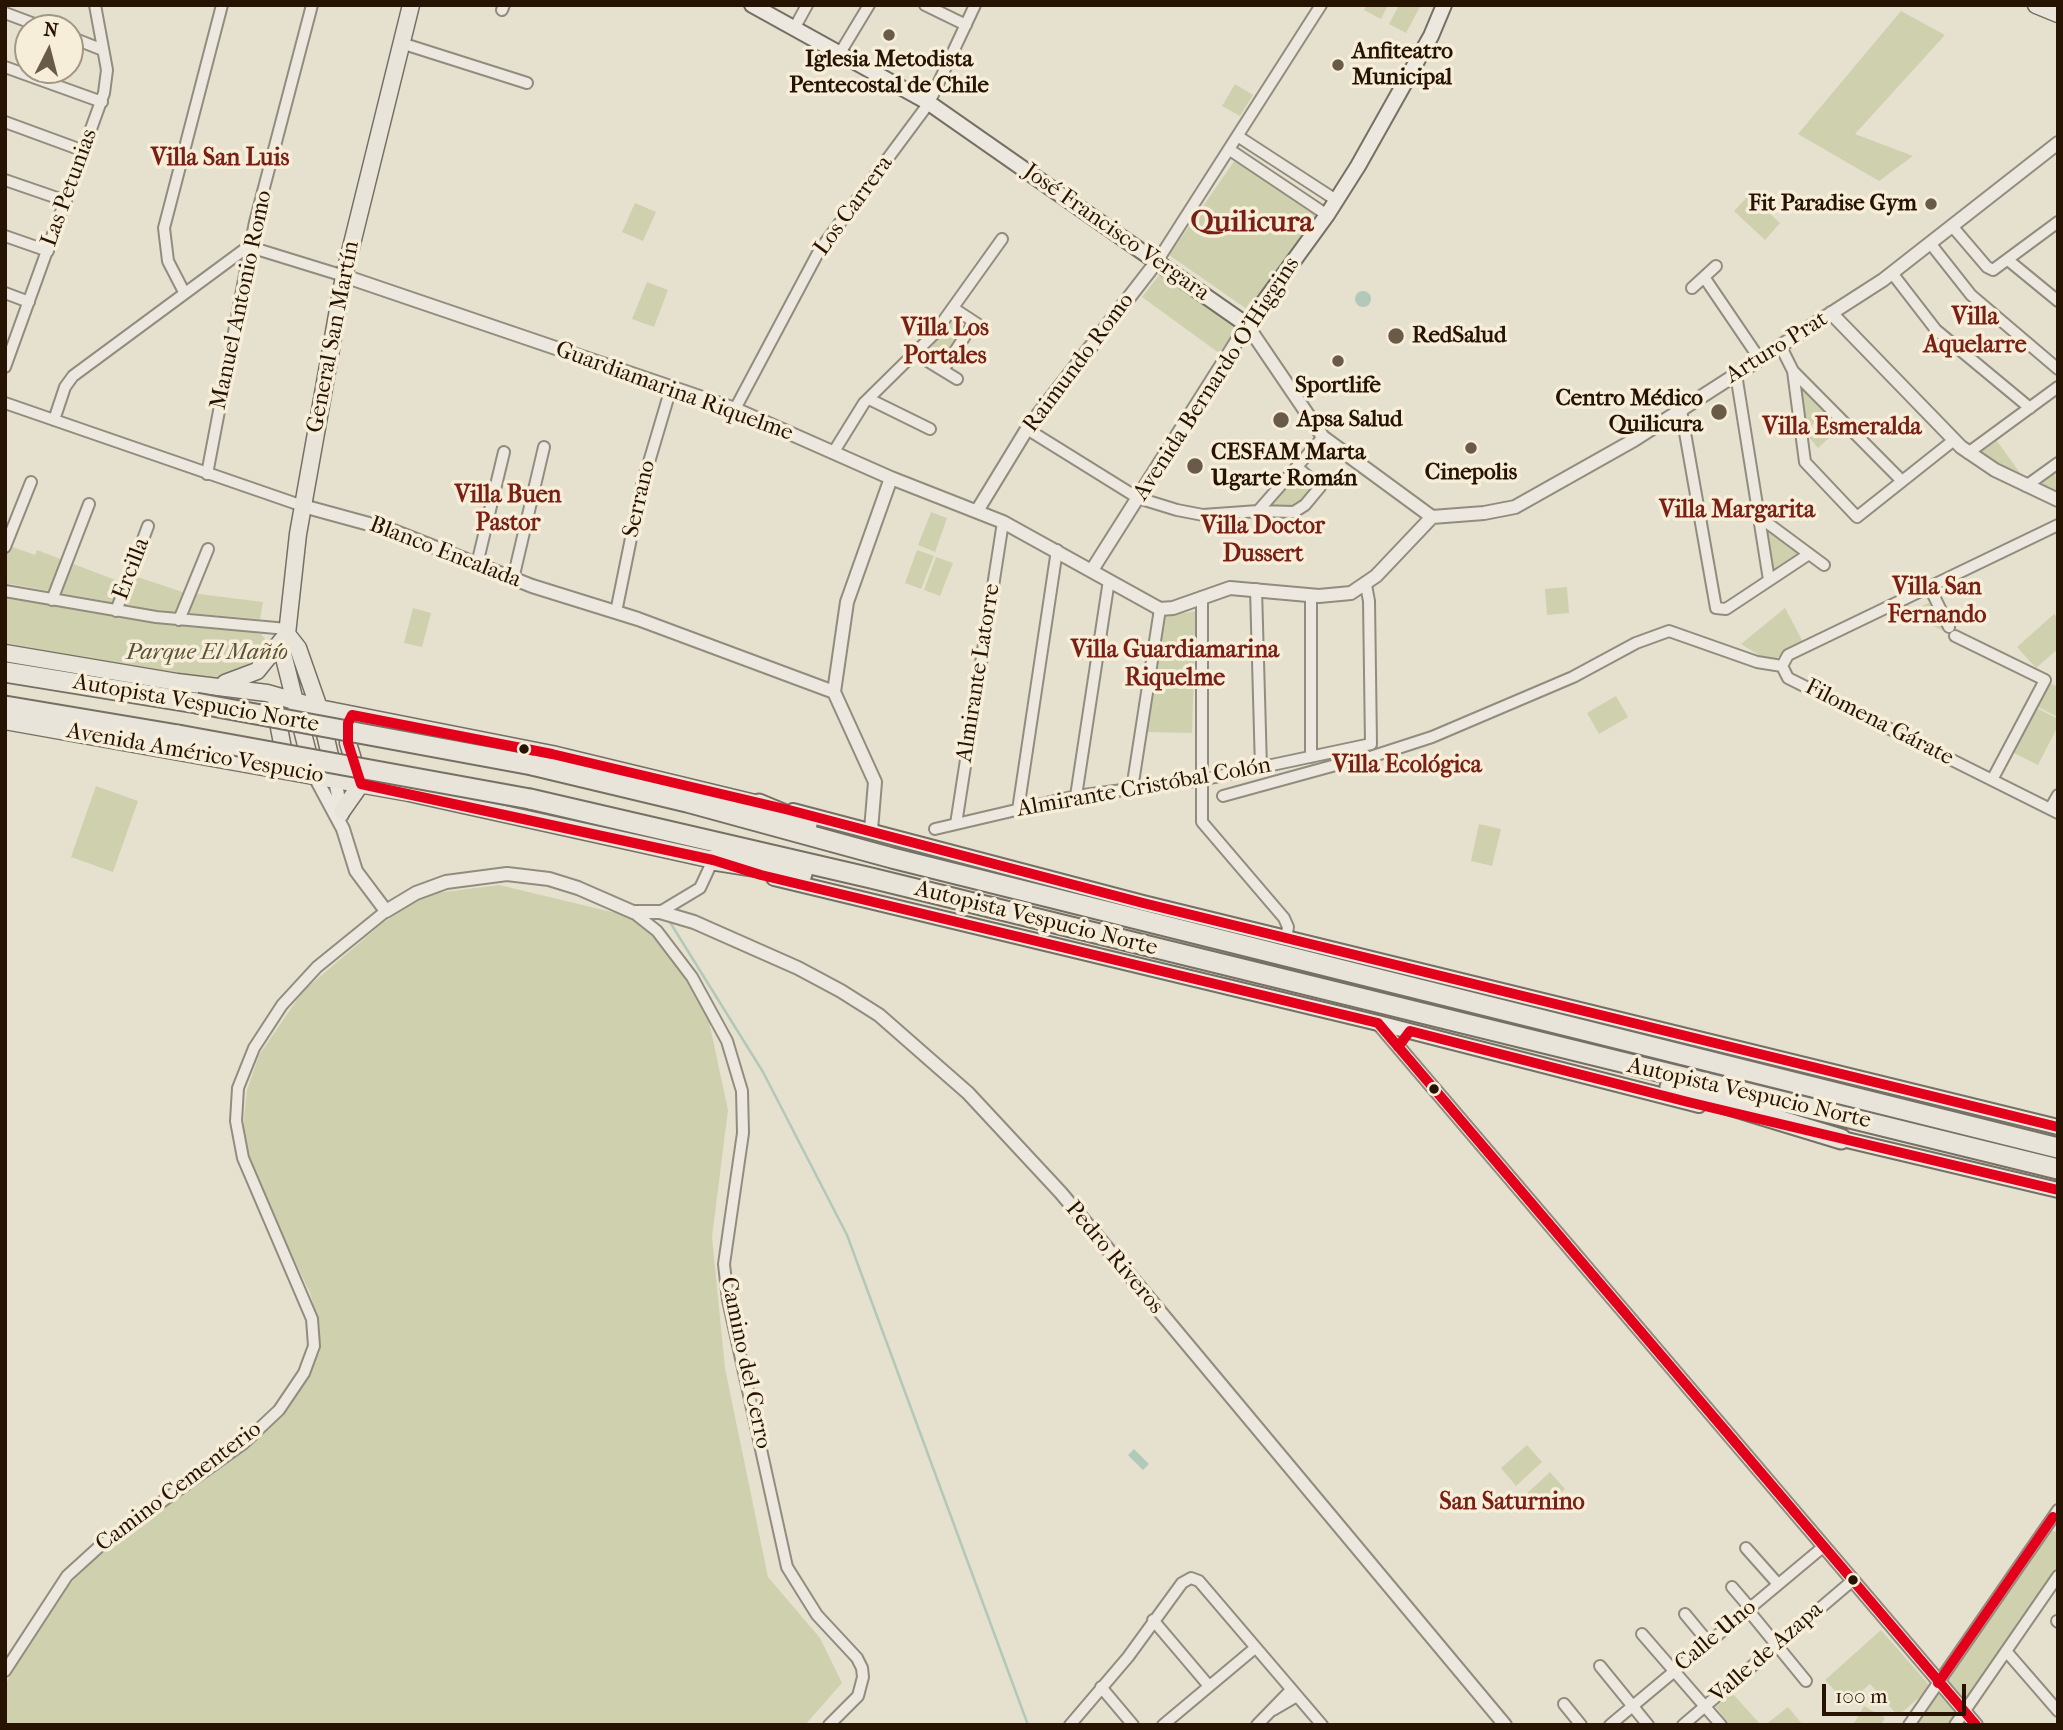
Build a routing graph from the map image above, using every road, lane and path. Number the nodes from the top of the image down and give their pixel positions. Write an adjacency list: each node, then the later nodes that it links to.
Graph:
1 (95, 5): 18 (street, Las Petunias)
2 (222, 5): 49 (street)
3 (312, 5): 40 (street, Manuel Antonio Romo)
4 (411, 5): 17 (main road, General San Martín)
5 (752, 5): 15 (main road, José Francisco Vergara)
6 (807, 5): 15 (street)
7 (869, 5): 19 (street)
8 (925, 5): 14 (street)
9 (975, 5): 14 (street, Los Carrera)
10 (1321, 5): 25 (street, Raimundo Romo)
11 (1444, 5): 32 (main road, Avenida Bernardo O'Higgins)
12 (2036, 5): 13 (main road)
13 (2058, 14)
14 (966, 25): 23 (street, Los Carrera)
15 (795, 27): 19 (main road, José Francisco Vergara)
16 (84, 43): 18 (street)
17 (401, 43): 21 (street); 46 (main road, General San Martín)
18 (103, 50): 22 (street, Las Petunias)
19 (840, 53): 23 (main road, José Francisco Vergara)
20 (5, 67): 22 (street)
21 (527, 83)
22 (102, 102): 28 (street, Las Petunias)
23 (929, 103): 42 (main road, José Francisco Vergara); 71 (street, Los Carrera)
24 (5, 122): 28 (street)
25 (1239, 137): 27 (street, Raimundo Romo); 29 (street)
26 (2058, 143): 35 (street, Arturo Prat)
27 (1230, 150): 31 (street); 42 (street, Raimundo Romo)
28 (84, 151): 33 (street, Las Petunias)
29 (1285, 167): 31 (street); 32 (street)
30 (5, 180): 33 (street)
31 (1276, 181): 34 (street)
32 (1336, 200): 34 (main road, Avenida Bernardo O'Higgins)
33 (65, 201): 41 (street, Las Petunias)
34 (1327, 215): 55 (main road, Avenida Bernardo O'Higgins)
35 (1952, 226): 39 (street, Arturo Prat); 43 (street)
36 (2056, 226): 43 (street)
37 (5, 236): 41 (street)
38 (1002, 239): 53 (street)
39 (1930, 243): 45 (street, Arturo Prat); 61 (street)
40 (250, 247): 46 (street, Guardiamarina Riquelme); 49 (street); 84 (street, Manuel Antonio Romo)
41 (48, 251): 52 (street, Las Petunias)
42 (1158, 260): 55 (main road, José Francisco Vergara); 75 (street, Raimundo Romo)
43 (2008, 260): 51 (street)
44 (1716, 266): 47 (street)
45 (1892, 273): 54 (street, Arturo Prat); 70 (street)
46 (344, 276): 67 (street, Guardiamarina Riquelme); 92 (main road, General San Martín)
47 (1704, 277): 48 (street); 59 (street)
48 (1692, 288)
49 (184, 292): 73 (street)
50 (5, 293): 52 (street)
51 (2058, 301)
52 (29, 302): 57 (street, Las Petunias)
53 (953, 308): 58 (street); 62 (street)
54 (1831, 313): 56 (street, Arturo Prat); 77 (street)
55 (1247, 325): 76 (street, José Francisco Vergara); 89 (street, Avenida Bernardo O'Higgins)
56 (1780, 345): 59 (street, Arturo Prat); 63 (street)
57 (9, 347): 60 (street, Las Petunias)
58 (916, 354): 62 (street); 68 (street)
59 (1759, 359): 64 (street, Arturo Prat)
60 (5, 367)
61 (2058, 369)
62 (943, 370): 65 (street)
63 (1793, 370): 86 (street); 86 (street)
64 (1736, 374): 72 (street, Arturo Prat); 95 (street)
65 (957, 379)
66 (2058, 387): 70 (street)
67 (671, 388): 71 (street, Guardiamarina Riquelme); 119 (street, Serrano)
68 (869, 399): 74 (street); 80 (street)
69 (5, 403): 73 (street, Blanco Encalada)
70 (2030, 408): 81 (street)
71 (734, 409): 80 (street, Guardiamarina Riquelme)
72 (1681, 410): 96 (street, Arturo Prat); 109 (street)
73 (54, 420): 84 (street, Blanco Encalada)
74 (930, 429)
75 (1027, 429): 89 (street); 93 (street, Raimundo Romo)
76 (1323, 437): 83 (street); 96 (street, José Francisco Vergara)
77 (1954, 440): 81 (street); 86 (street)
78 (544, 447): 107 (street)
79 (504, 452): 104 (street)
80 (833, 453): 85 (street, Guardiamarina Riquelme)
81 (1968, 453): 88 (street)
82 (2058, 463): 88 (street)
83 (1297, 467): 94 (street); 94 (street)
84 (207, 474): 92 (street, Blanco Encalada)
85 (891, 478): 93 (street, Guardiamarina Riquelme); 127 (street)
86 (1902, 481)
87 (31, 482): 100 (street)
88 (2026, 486): 90 (street)
89 (1138, 498): 94 (street); 106 (street, Avenida Bernardo O'Higgins)
90 (2058, 500)
91 (89, 504): 116 (street)
92 (303, 506): 104 (street, Blanco Encalada); 122 (main road, General San Martín)
93 (977, 511): 97 (street, Guardiamarina Riquelme)
94 (1258, 511)
95 (1758, 516): 103 (street); 109 (street)
96 (1432, 517): 110 (street)
97 (1003, 522): 102 (street, Guardiamarina Riquelme); 151 (street, Almirante Latorre)
98 (2058, 525): 111 (street)
99 (148, 526): 118 (street, Ercilla)
100 (5, 547)
101 (208, 549): 120 (street)
102 (1057, 550): 106 (street, Guardiamarina Riquelme); 148 (street)
103 (1809, 554): 105 (street); 109 (street)
104 (477, 564): 107 (street, Blanco Encalada)
105 (1824, 565)
106 (1092, 570): 108 (street, Guardiamarina Riquelme)
107 (513, 579): 119 (street, Blanco Encalada)
108 (1109, 580): 117 (street, Guardiamarina Riquelme); 145 (street)
109 (1769, 580)
110 (1366, 585): 114 (street); 134 (street, Almirante Cristóbal Colón)
111 (1930, 588): 124 (street); 141 (street)
112 (1256, 589): 114 (street); 115 (street); 136 (street)
113 (5, 591): 116 (street)
114 (1311, 596): 135 (street)
115 (1202, 597): 117 (street); 140 (street)
116 (52, 600): 118 (street)
117 (1160, 609): 143 (street)
118 (116, 611): 120 (street)
119 (617, 612): 127 (street, Blanco Encalada)
120 (179, 620): 122 (street)
121 (1669, 631): 124 (street, Filomena Gárate); 134 (street, Almirante Cristóbal Colón)
122 (285, 636): 126 (main road); 129 (main road, General San Martín); 131 (main road)
123 (5, 653): 126 (main road)
124 (1782, 666): 141 (street, Filomena Gárate)
125 (5, 672): 155 (highway, Autopista Vespucio Norte, bridge)
126 (215, 686): 128 (main road)
127 (834, 691): 154 (street)
128 (267, 693): 129 (main road); 137 (main road)
129 (294, 700): 131 (main road); 138 (main road, General San Martín)
130 (5, 706): 157 (highway, Autopista Vespucio Norte, bridge)
131 (319, 708): 132 (main road); 139 (main road)
132 (352, 715): 142 (main road); 147 (main road)
133 (5, 721): 137 (main road, Avenida Américo Vespucio)
134 (1354, 754): 135 (street, Almirante Cristóbal Colón); 146 (street)
135 (1311, 757): 136 (street, Almirante Cristóbal Colón)
136 (1261, 768): 140 (street, Almirante Cristóbal Colón)
137 (286, 770): 138 (main road, Avenida Américo Vespucio)
138 (313, 775): 139 (main road, Avenida Américo Vespucio); 152 (street)
139 (335, 780): 142 (main road, Avenida Américo Vespucio); 149 (street)
140 (1201, 780): 143 (street, Almirante Cristóbal Colón); 161 (street)
141 (1992, 780): 150 (street, Filomena Gárate)
142 (361, 784): 149 (main road); 156 (main road, Avenida Américo Vespucio)
143 (1132, 789): 145 (street, Almirante Cristóbal Colón)
144 (2058, 795): 150 (street, Filomena Gárate)
145 (1076, 796): 148 (street, Almirante Cristóbal Colón)
146 (1223, 796)
147 (759, 804): 154 (main road); 155 (highway)
148 (1018, 810): 151 (street, Almirante Cristóbal Colón)
149 (342, 811): 152 (street)
150 (2054, 811)
151 (956, 824): 153 (street, Almirante Cristóbal Colón)
152 (343, 829): 158 (street)
153 (935, 829)
154 (871, 830): 161 (main road)
155 (892, 858): 168 (highway, Autopista Vespucio Norte)
156 (713, 860): 157 (highway); 160 (street); 162 (main road, Avenida Américo Vespucio)
157 (871, 878): 165 (highway, Autopista Vespucio Norte)
158 (386, 911): 159 (street, Camino Cementerio); 187 (street, Camino Cementerio)
159 (633, 912): 160 (street, Pedro Riveros); 199 (street, Camino del Cerro)
160 (660, 912): 205 (street, Pedro Riveros)
161 (1286, 938): 166 (main road)
162 (1378, 1023): 163 (main road, Avenida Américo Vespucio); 164 (street)
163 (1410, 1031): 164 (street); 167 (main road, Avenida Américo Vespucio)
164 (1398, 1047): 172 (street)
165 (1577, 1053): 167 (highway); 169 (highway, Autopista Vespucio Norte)
166 (2058, 1127)
167 (1841, 1139): 170 (main road, Avenida Américo Vespucio)
168 (2058, 1148)
169 (2058, 1169)
170 (2058, 1190)
171 (2056, 1516): 190 (street)
172 (1823, 1547): 175 (street); 176 (street, Calle Uno)
173 (1746, 1548): 176 (street)
174 (2058, 1576): 185 (street)
175 (1852, 1581): 183 (street, Valle de Azapa); 190 (street)
176 (1778, 1584): 178 (street, Calle Uno)
177 (1732, 1587): 178 (street)
178 (1749, 1609): 182 (street, Calle Uno); 183 (street)
179 (1685, 1614): 182 (street)
180 (1153, 1620): 184 (street); 191 (street); 192 (street)
181 (1642, 1634): 188 (street)
182 (1709, 1643): 188 (street, Calle Uno)
183 (1777, 1645): 189 (street); 196 (street, Valle de Azapa)
184 (1255, 1648): 191 (street); 193 (street)
185 (2006, 1651): 197 (street); 198 (street)
186 (1600, 1666): 195 (street)
187 (5, 1671)
188 (1674, 1671): 195 (street, Calle Uno); 196 (street)
189 (1806, 1681)
190 (1938, 1683): 197 (street); 211 (street)
191 (1209, 1686): 202 (street)
192 (1101, 1687): 200 (street); 201 (street)
193 (1294, 1693): 203 (street); 204 (street)
194 (1564, 1704): 206 (street)
195 (1633, 1706): 207 (street, Calle Uno); 208 (street)
196 (1705, 1707): 209 (street, Valle de Azapa); 210 (street)
197 (1965, 1711): 212 (street); 213 (street)
198 (2058, 1712)
199 (829, 1725)
200 (1070, 1725)
201 (1133, 1725)
202 (1163, 1725)
203 (1257, 1725)
204 (1322, 1725)
205 (1505, 1725)
206 (1581, 1725)
207 (1610, 1725)
208 (1648, 1725)
209 (1683, 1725)
210 (1720, 1725)
211 (1909, 1725)
212 (1955, 1725)
213 (1976, 1725)

